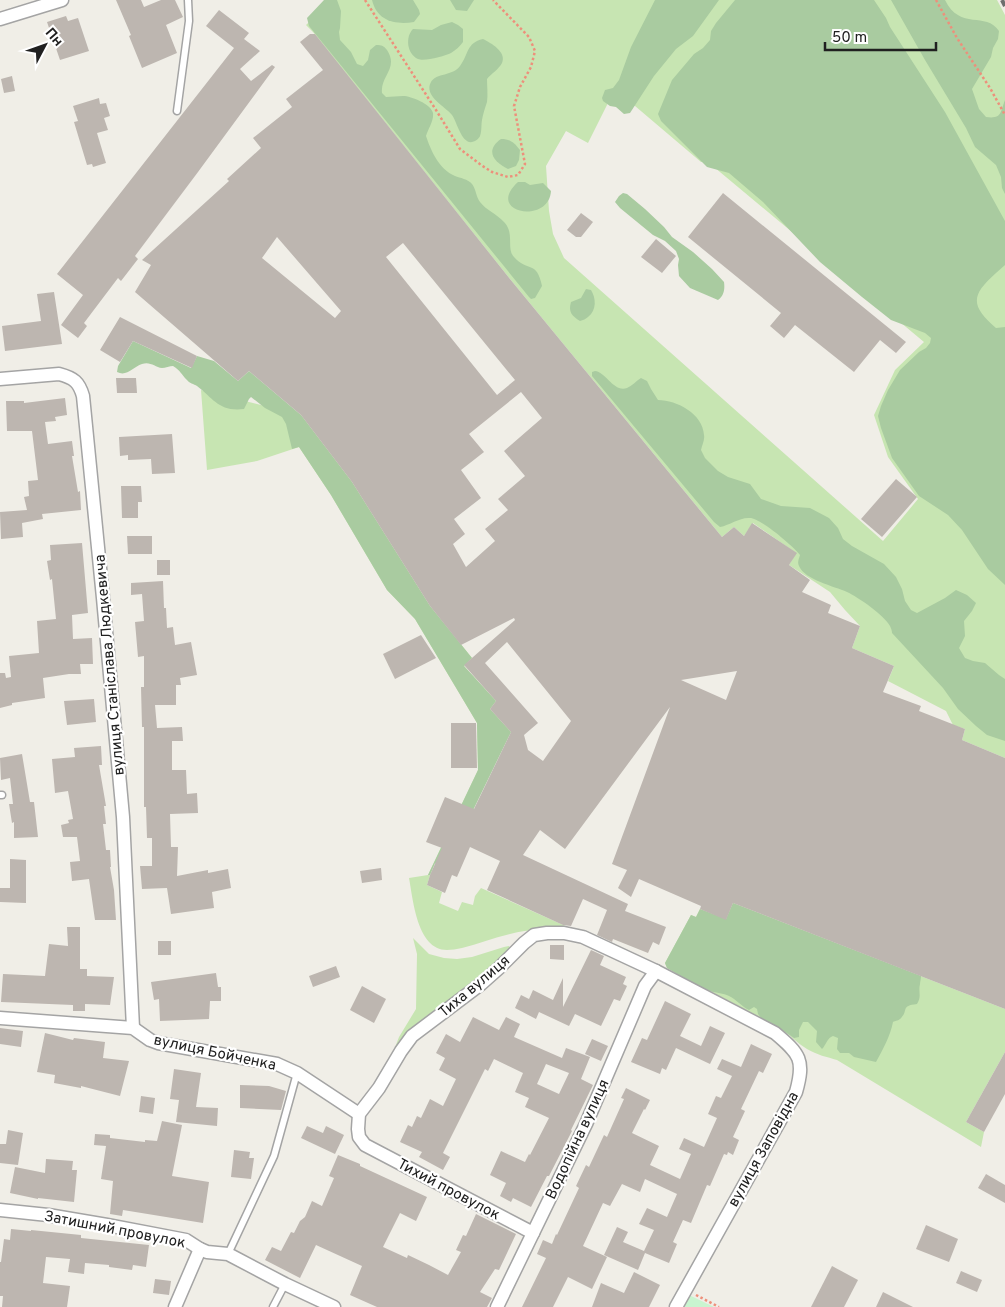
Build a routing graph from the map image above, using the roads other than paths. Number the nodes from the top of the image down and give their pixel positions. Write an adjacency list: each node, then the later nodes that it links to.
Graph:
1 (62, 0): 3 (street)
2 (188, 0): 4 (lane)
3 (0, 19)
4 (177, 111)
5 (0, 378): 8 (street, вулиця Станіслава Людкевича)
6 (656, 971): 10 (street, Тиха вулиця); 12 (street, Водопійна вулиця); 20 (street, вулиця Заповідна)
7 (0, 1018): 8 (street, вулиця Бойченка)
8 (133, 1028): 9 (street, вулиця Бойченка)
9 (297, 1073): 10 (street, вулиця Бойченка); 14 (lane)
10 (359, 1114): 12 (street, Тихий провулок)
11 (0, 1210): 13 (street, Затишний провулок)
12 (532, 1233): 19 (street, Водопійна вулиця)
13 (200, 1249): 14 (street, Затишний провулок); 16 (street)
14 (228, 1254): 15 (street, Затишний провулок)
15 (285, 1284): 17 (lane); 18 (street, Затишний провулок)
16 (175, 1307)
17 (273, 1307)
18 (334, 1307)
19 (497, 1307)
20 (676, 1307)

